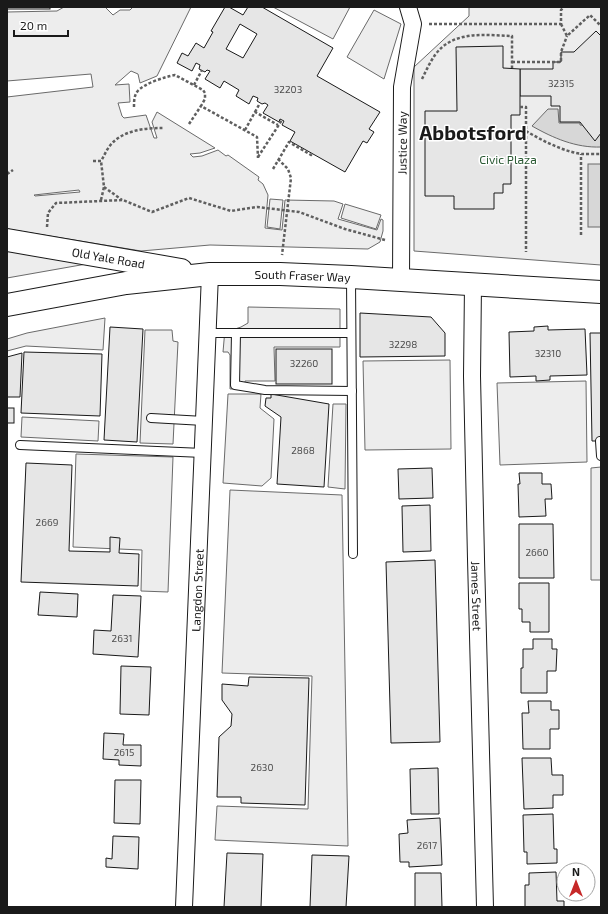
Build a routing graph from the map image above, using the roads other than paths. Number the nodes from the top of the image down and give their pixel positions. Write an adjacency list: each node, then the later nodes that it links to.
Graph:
1 (408, 7): 5 (street, Justice Way)
2 (7, 240): 3 (main road, Old Yale Road)
3 (210, 274): 4 (main road, South Fraser Way); 8 (main road, South Fraser Way); 9 (street, Langdon Street)
4 (351, 277): 5 (main road, South Fraser Way); 11 (lane)
5 (401, 280): 6 (main road, South Fraser Way)
6 (473, 284): 7 (main road, South Fraser Way); 21 (street, James Street)
7 (601, 292)
8 (7, 305)
9 (208, 333): 10 (lane); 14 (street, Langdon Street)
10 (236, 333): 11 (lane); 12 (lane)
11 (351, 333): 12 (lane)
12 (352, 391): 19 (lane)
13 (151, 418): 14 (lane)
14 (204, 420): 17 (street, Langdon Street)
15 (600, 441): 18 (lane)
16 (20, 445): 17 (lane)
17 (203, 453): 20 (street, Langdon Street)
18 (601, 456)
19 (353, 554)
20 (184, 907)
21 (485, 907)

